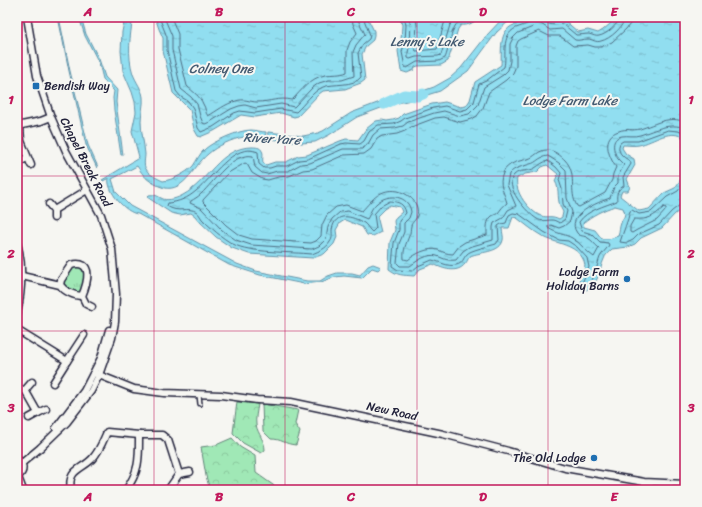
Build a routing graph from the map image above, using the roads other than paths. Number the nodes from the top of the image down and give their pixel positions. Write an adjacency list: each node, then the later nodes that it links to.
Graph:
1 (27, 17): 2 (street, Chapel Break Road)
2 (51, 117): 3 (street); 7 (street, Chapel Break Road)
3 (18, 126): 4 (street)
4 (27, 158): 5 (street); 6 (street)
5 (19, 162)
6 (31, 165)
7 (87, 190): 9 (street); 21 (street, Chapel Break Road)
8 (49, 204): 9 (street)
9 (54, 210): 10 (street)
10 (54, 218)
11 (17, 243): 12 (street)
12 (22, 276): 13 (street); 15 (street)
13 (60, 285): 14 (street); 14 (street)
14 (82, 296): 16 (street)
15 (18, 301): 17 (street)
16 (92, 308)
17 (17, 314)
18 (17, 330): 20 (street)
19 (74, 337): 20 (street)
20 (67, 361): 23 (street)
21 (96, 374): 26 (street, New Road); 32 (street, Chapel Break Road)
22 (32, 382): 25 (street)
23 (54, 383)
24 (17, 390): 25 (street)
25 (25, 390): 29 (street)
26 (199, 395): 27 (lane); 36 (street, New Road)
27 (200, 404)
28 (46, 409): 29 (street)
29 (38, 413): 30 (street)
30 (29, 418)
31 (139, 435): 34 (street); 39 (street); 40 (street)
32 (19, 461): 35 (street, Chapel Break Road)
33 (190, 472): 34 (street)
34 (179, 474): 37 (street)
35 (18, 477): 38 (street)
36 (685, 484)
37 (170, 487)
38 (23, 490)
39 (71, 490)
40 (126, 490)

